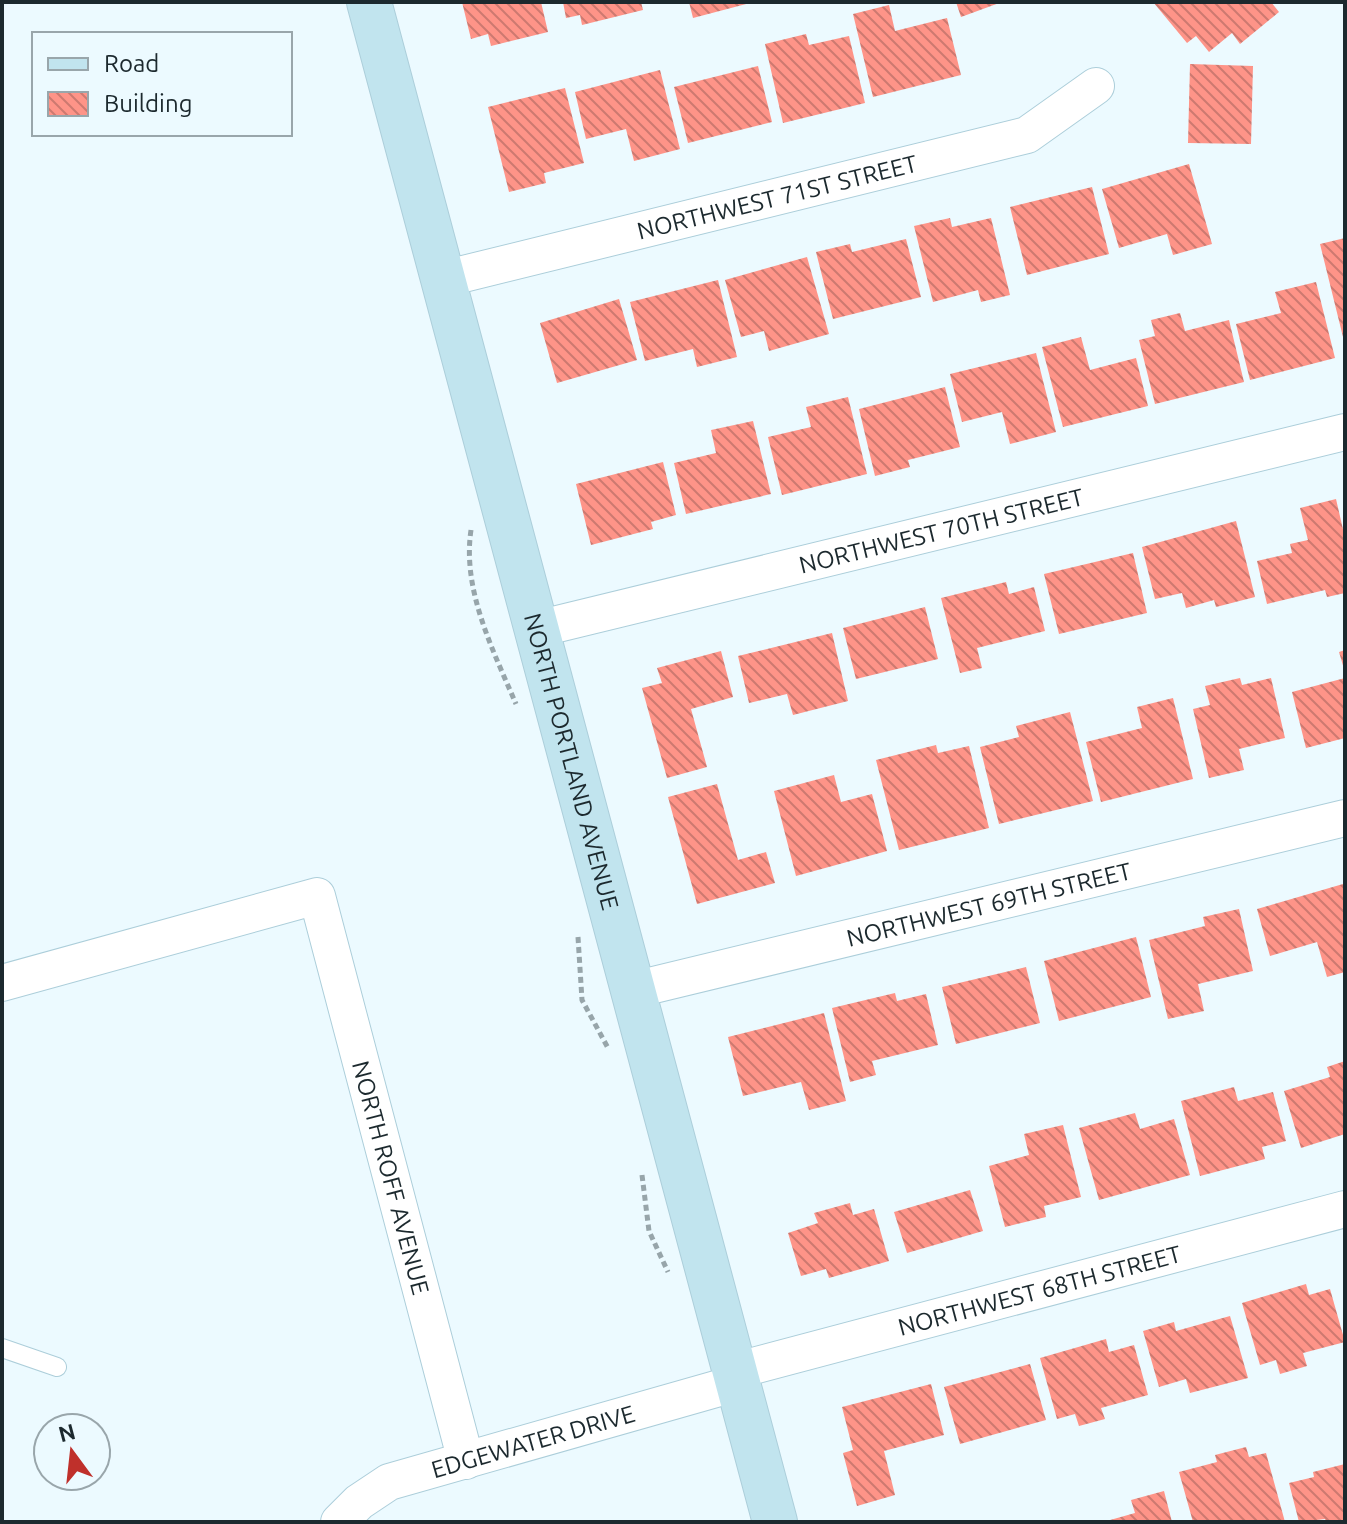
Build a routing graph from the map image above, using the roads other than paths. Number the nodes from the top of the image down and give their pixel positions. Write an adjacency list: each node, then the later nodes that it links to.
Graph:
1 (369, 2): 3 (street, NORTH PORTLAND AVENUE)
2 (1096, 86): 3 (street, NORTHWEST 71ST STREET)
3 (443, 279): 5 (street, NORTH PORTLAND AVENUE)
4 (1345, 432): 5 (street, NORTHWEST 70TH STREET)
5 (537, 629): 8 (street, NORTH PORTLAND AVENUE)
6 (1345, 818): 8 (street, NORTHWEST 69TH STREET)
7 (2, 983): 13 (street, NORTH ROFF AVENUE)
8 (633, 990): 12 (street, NORTH PORTLAND AVENUE)
9 (1345, 1209): 12 (street, NORTHWEST 68TH STREET)
10 (2, 1348): 11 (lane)
11 (57, 1367)
12 (736, 1377): 13 (street, EDGEWATER DRIVE); 15 (street, NORTH PORTLAND AVENUE)
13 (466, 1461): 14 (street, EDGEWATER DRIVE)
14 (339, 1522)
15 (775, 1522)

